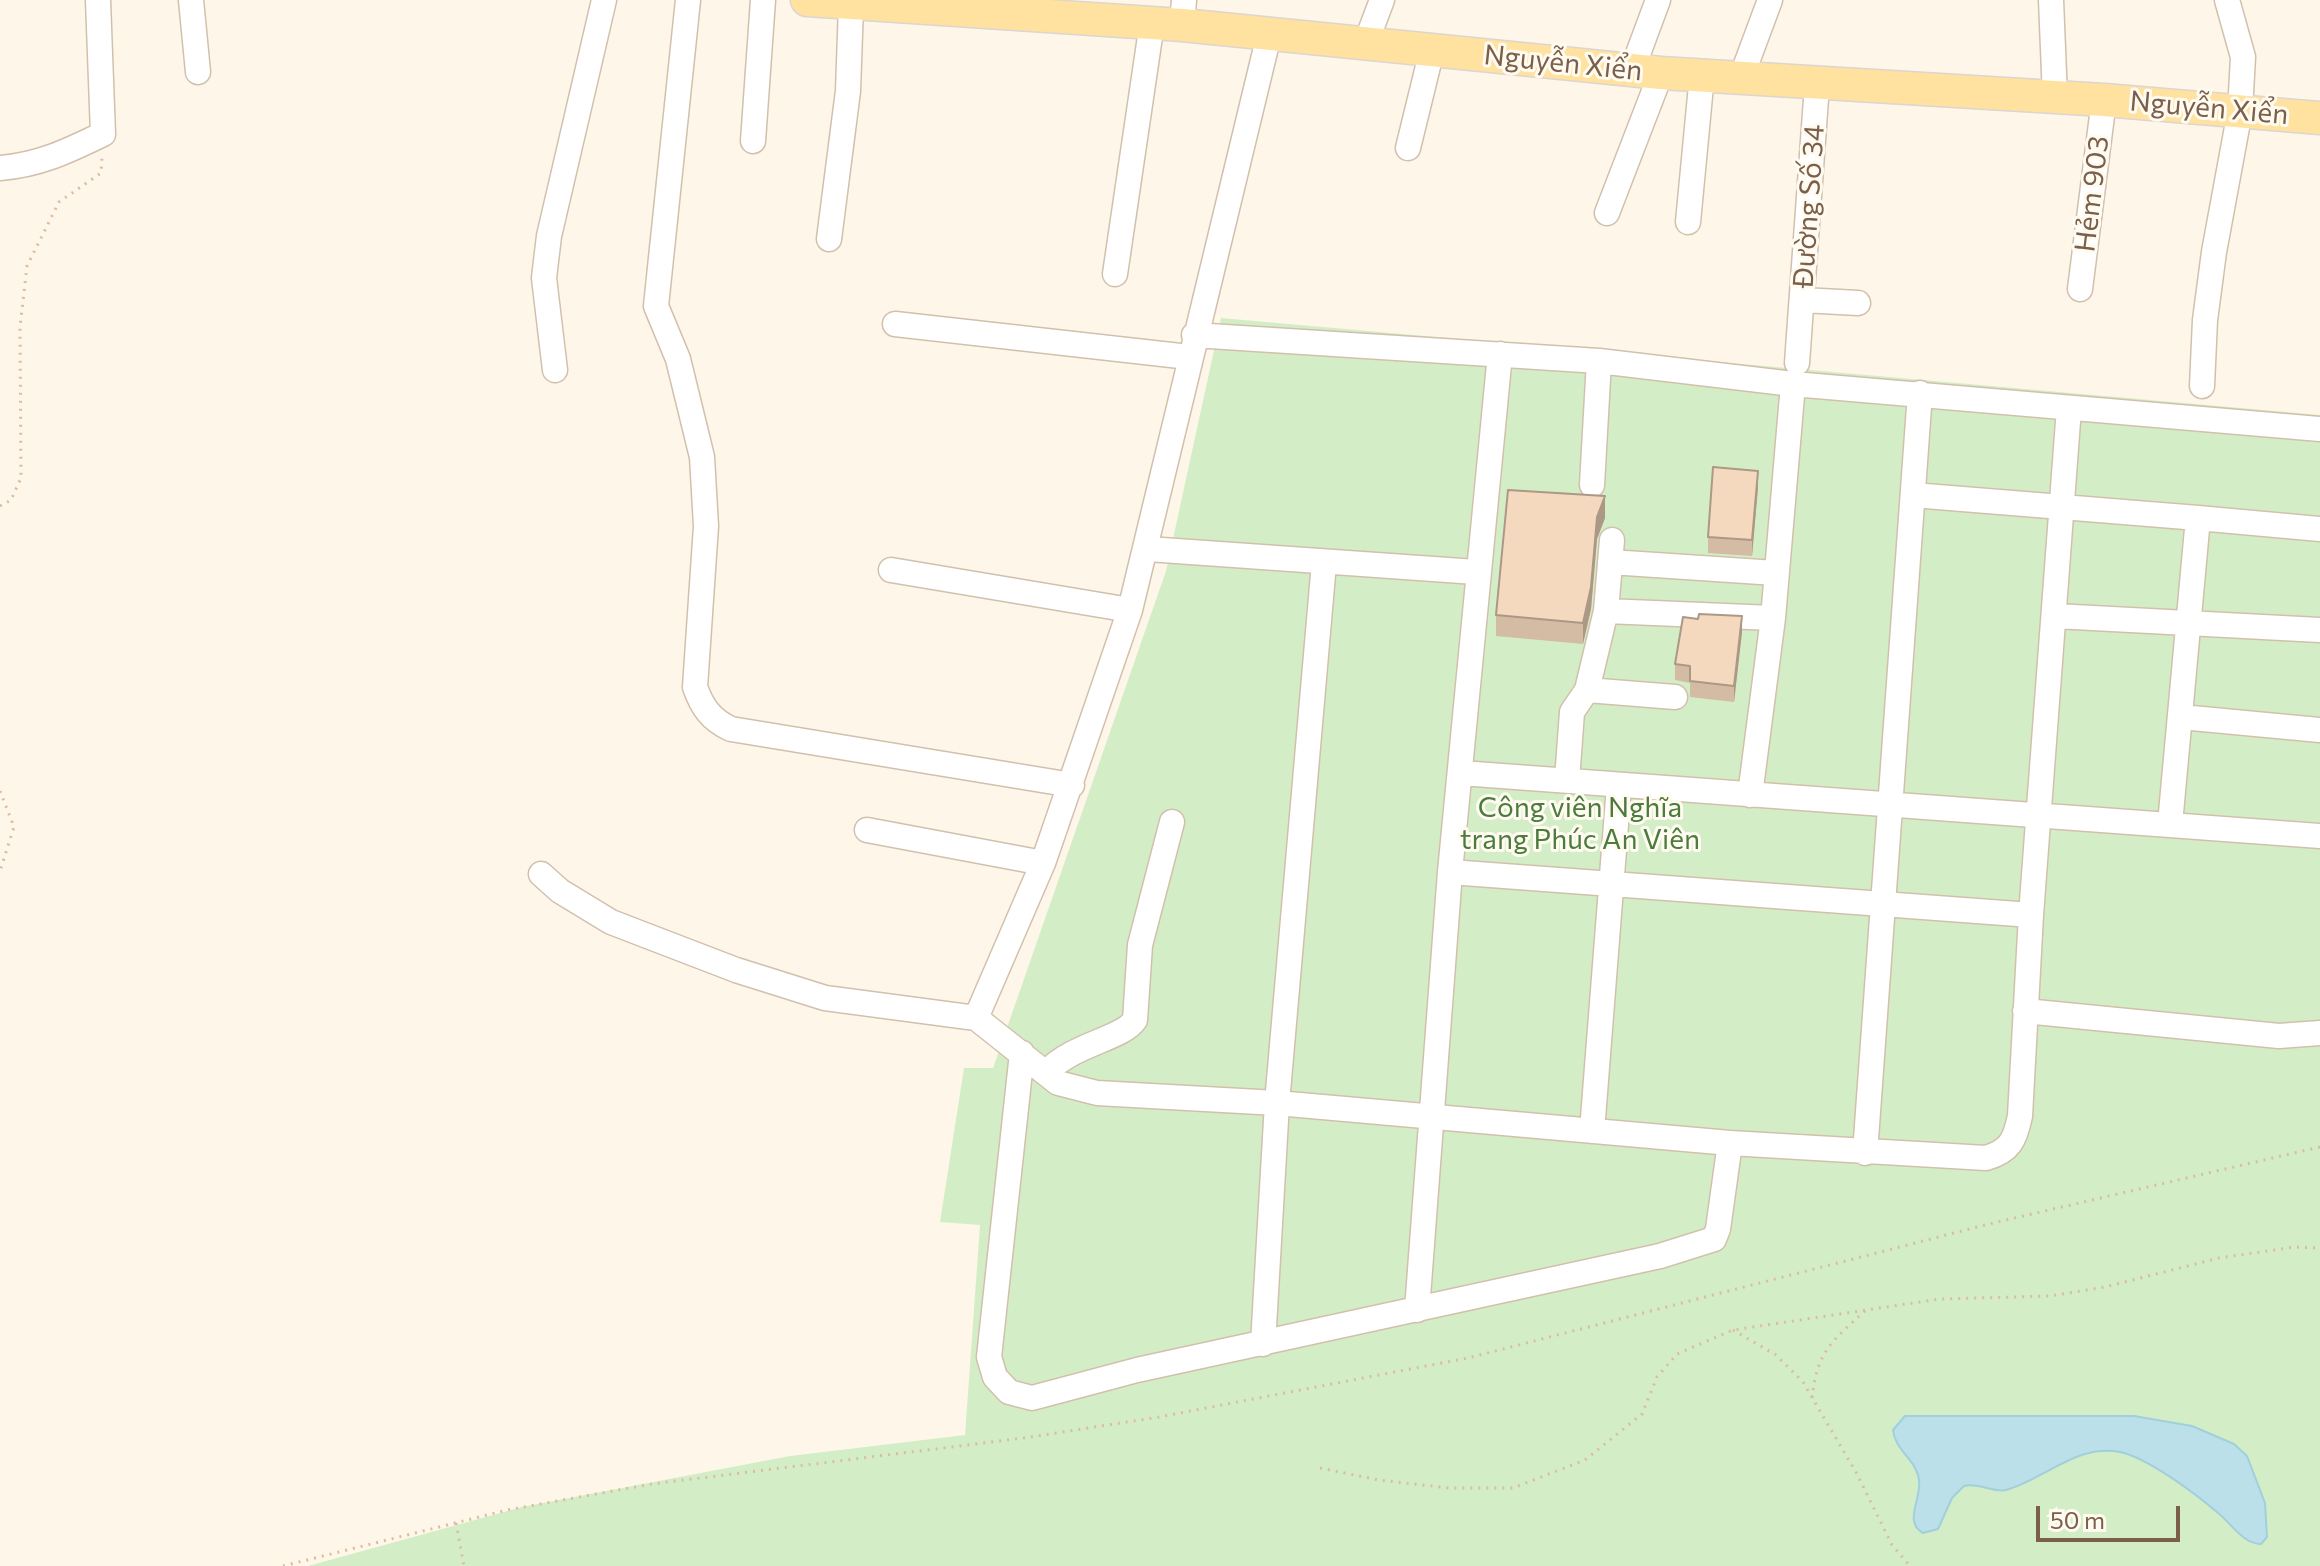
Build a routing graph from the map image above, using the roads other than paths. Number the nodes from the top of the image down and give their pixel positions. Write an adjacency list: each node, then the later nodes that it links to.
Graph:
1 (98, 0): 29 (street)
2 (191, 0): 18 (street)
3 (604, 0): 41 (street)
4 (688, 0): 69 (street)
5 (763, 0): 27 (street)
6 (807, 0): 12 (main road, Nguyễn Xiển)
7 (1382, 0): 16 (street)
8 (1658, 0): 19 (street)
9 (1770, 0): 21 (street)
10 (2051, 0): 23 (street)
11 (2227, 0): 25 (street)
12 (851, 5): 13 (main road, Nguyễn Xiển); 32 (street)
13 (980, 6): 14 (main road, Nguyễn Xiển)
14 (1173, 16): 15 (main road, Nguyễn Xiển); 33 (street)
15 (1269, 35): 16 (main road, Nguyễn Xiển); 38 (street)
16 (1365, 45): 17 (main road, Nguyễn Xiển)
17 (1432, 50): 19 (main road, Nguyễn Xiển); 28 (street)
18 (198, 72)
19 (1647, 72): 20 (main road, Nguyễn Xiển); 30 (street)
20 (1702, 75): 21 (main road, Nguyễn Xiển); 31 (street)
21 (1741, 78): 22 (main road, Nguyễn Xiển)
22 (1817, 85): 23 (main road, Nguyễn Xiển); 35 (street, Đường Số 34)
23 (2055, 97): 24 (main road, Nguyễn Xiển)
24 (2104, 100): 25 (main road, Nguyễn Xiển); 34 (street, Hẻm 903)
25 (2240, 111): 26 (main road, Nguyễn Xiển); 43 (street)
26 (2320, 118)
27 (753, 141)
28 (1408, 148)
29 (0, 168)
30 (1607, 213)
31 (1688, 222)
32 (829, 239)
33 (1115, 274)
34 (2080, 289)
35 (1802, 300): 36 (street); 42 (street, Đường Số 34)
36 (1858, 303)
37 (895, 324): 38 (street)
38 (1192, 346): 39 (street); 52 (street)
39 (1500, 354): 40 (street); 55 (street)
40 (1599, 361): 42 (street); 47 (street)
41 (555, 370)
42 (1795, 374): 44 (street); 56 (street, Đường Số 34)
43 (2202, 386)
44 (1920, 393): 45 (street); 48 (street)
45 (2069, 408): 46 (street); 49 (street)
46 (2320, 429)
47 (1592, 485)
48 (1913, 495): 49 (street); 72 (street)
49 (2062, 506): 50 (street); 59 (street)
50 (2198, 518): 51 (street); 61 (street)
51 (2320, 529)
52 (1148, 549): 53 (street); 57 (street)
53 (1324, 563): 55 (street); 89 (street)
54 (891, 570): 57 (street)
55 (1476, 572): 67 (street)
56 (1776, 573): 58 (street); 60 (street, Đường Số 34)
57 (1130, 610): 69 (street)
58 (1606, 611): 60 (street); 63 (street)
59 (2055, 616): 61 (street); 73 (street)
60 (1773, 618): 71 (street, Đường Số 34)
61 (2188, 626): 62 (street); 65 (street)
62 (2320, 630)
63 (1587, 690): 64 (street); 68 (street)
64 (1675, 697)
65 (2181, 717): 66 (street); 75 (street)
66 (2320, 730)
67 (1461, 773): 68 (street); 79 (street)
68 (1567, 780): 70 (street)
69 (1072, 785): 78 (street)
70 (1619, 786): 71 (street); 81 (street)
71 (1750, 795): 72 (street)
72 (1888, 806): 73 (street); 82 (street)
73 (2038, 814): 75 (street); 83 (street)
74 (1172, 822): 88 (street)
75 (2170, 824): 77 (street)
76 (867, 830): 78 (street)
77 (2320, 836)
78 (1043, 863): 85 (street)
79 (1450, 872): 81 (street); 90 (street)
80 (541, 874): 85 (street)
81 (1609, 886): 82 (street); 91 (street)
82 (1880, 905): 83 (street); 93 (street)
83 (2031, 915): 84 (street)
84 (2025, 1011): 86 (street); 93 (street)
85 (976, 1018): 87 (street)
86 (2320, 1033)
87 (1022, 1053): 88 (street); 95 (street)
88 (1047, 1072): 89 (street)
89 (1277, 1103): 90 (street); 95 (street)
90 (1432, 1117): 91 (street); 94 (street)
91 (1592, 1131): 92 (street)
92 (1730, 1143): 93 (street); 94 (street)
93 (1865, 1153)
94 (1417, 1310): 95 (street)
95 (1263, 1344)

